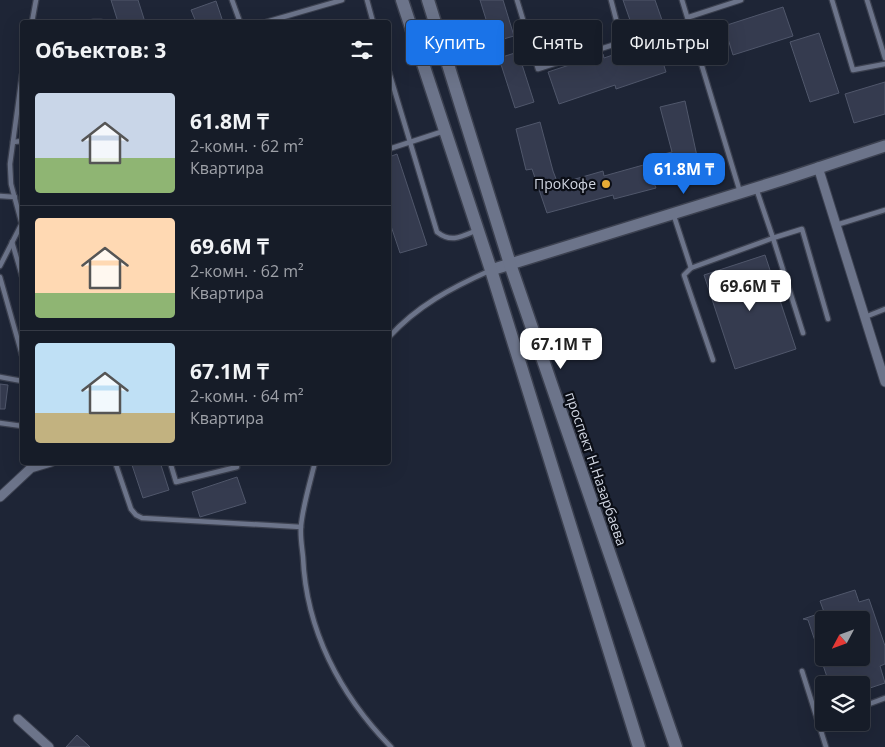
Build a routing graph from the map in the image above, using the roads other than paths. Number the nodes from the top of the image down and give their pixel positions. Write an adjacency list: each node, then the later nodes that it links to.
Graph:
1 (36, 0): 14 (lane)
2 (232, 0): 15 (lane)
3 (342, 0): 16 (lane)
4 (367, 0): 17 (lane)
5 (402, 0): 22 (main road)
6 (428, 0): 41 (main road, проспект Н.Назарбаева)
7 (517, 0): 8 (lane)
8 (611, 0)
9 (682, 0): 13 (lane)
10 (741, 0): 13 (lane)
11 (832, 0): 19 (lane)
12 (867, 0): 18 (lane)
13 (689, 17): 30 (lane)
14 (32, 20)
15 (239, 20)
16 (273, 20)
17 (372, 20)
18 (885, 58)
19 (885, 64)
20 (391, 79): 25 (lane)
21 (20, 90): 24 (lane)
22 (446, 130): 25 (lane); 38 (main road)
23 (20, 141): 24 (lane)
24 (13, 142): 32 (lane)
25 (410, 142): 27 (lane); 38 (lane)
26 (885, 146): 28 (street)
27 (391, 147)
28 (818, 168): 29 (street); 36 (street)
29 (756, 187): 30 (street); 39 (lane)
30 (740, 192): 34 (street)
31 (0, 196): 32 (lane)
32 (15, 197): 35 (lane)
33 (885, 210): 36 (lane)
34 (673, 212): 41 (street); 43 (lane)
35 (20, 216)
36 (836, 225): 48 (street)
37 (20, 228): 40 (lane)
38 (478, 230): 45 (main road)
39 (773, 238): 43 (lane); 49 (lane); 50 (lane)
40 (12, 242): 42 (lane); 44 (lane)
41 (510, 264): 45 (street); 75 (main road, проспект Н.Назарбаева)
42 (0, 266)
43 (691, 268): 53 (lane)
44 (20, 269)
45 (491, 270): 51 (lane); 74 (main road)
46 (0, 277): 52 (lane)
47 (885, 310): 48 (lane)
48 (865, 317): 54 (street)
49 (828, 319)
50 (802, 333)
51 (391, 334)
52 (20, 348)
53 (713, 360)
54 (884, 376)
55 (0, 377): 56 (lane)
56 (20, 380)
57 (0, 423): 58 (lane)
58 (20, 426)
59 (42, 465): 64 (street)
60 (116, 465): 65 (lane)
61 (171, 465): 62 (lane)
62 (237, 465)
63 (314, 465): 65 (lane)
64 (0, 497)
65 (301, 527): 73 (lane)
66 (802, 671): 69 (lane)
67 (885, 698): 68 (lane)
68 (870, 704)
69 (815, 712)
70 (18, 719): 72 (street)
71 (821, 731): 76 (lane)
72 (49, 747)
73 (391, 747)
74 (639, 747)
75 (676, 747)
76 (826, 747)

